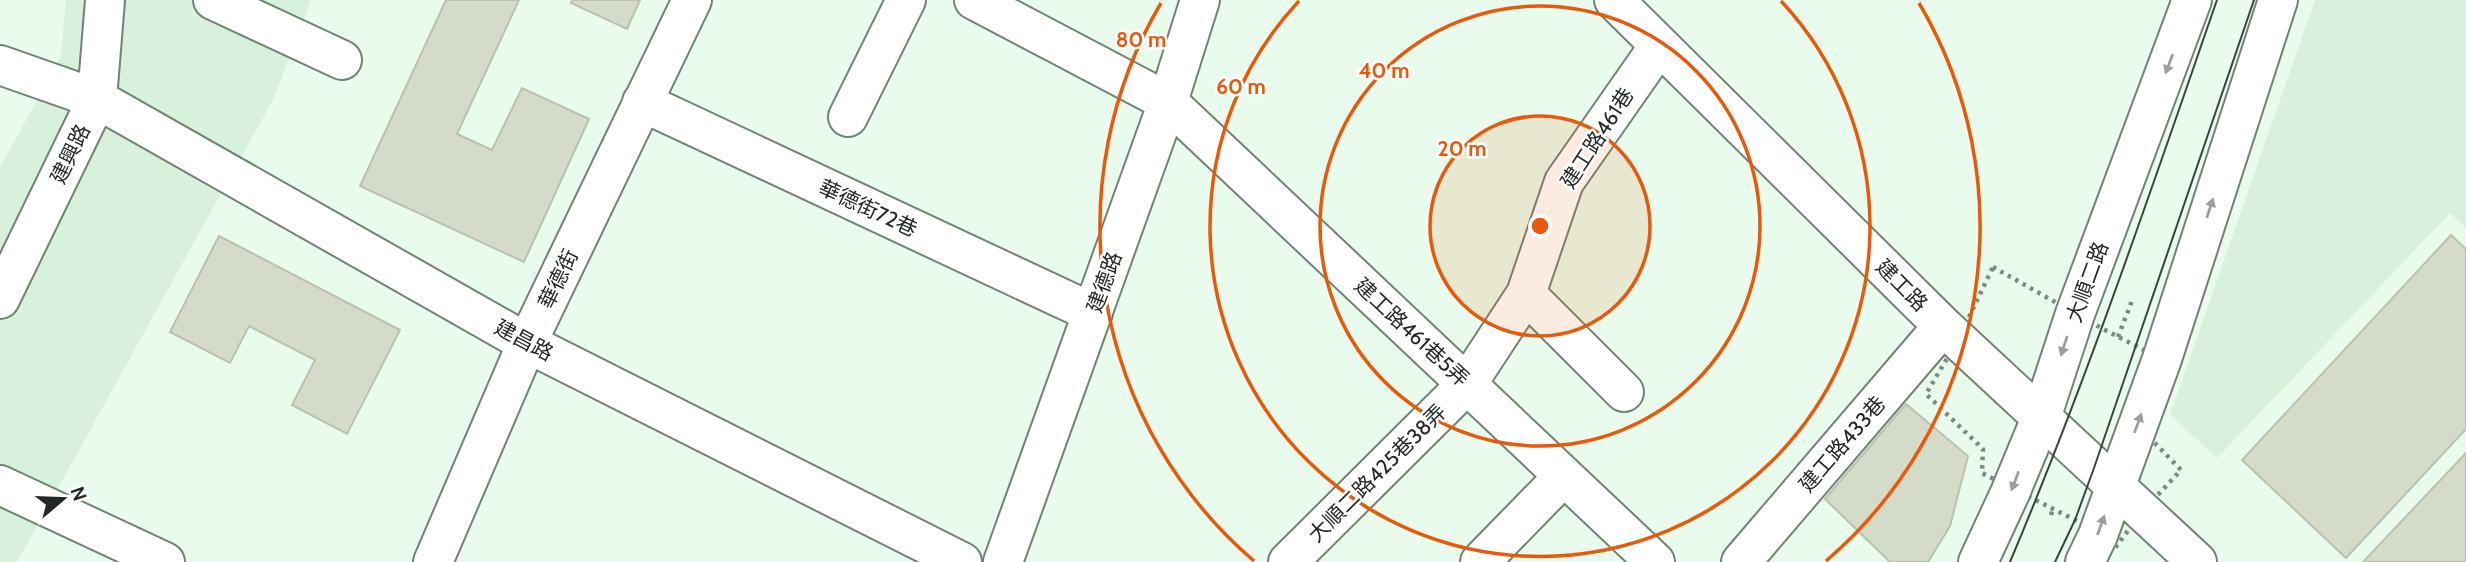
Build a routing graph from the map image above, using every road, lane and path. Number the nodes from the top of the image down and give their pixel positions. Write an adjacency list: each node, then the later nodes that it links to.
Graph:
1 (105, 0): 13 (street, 建興路)
2 (213, 0): 11 (street)
3 (692, 0): 15 (street, 華德街)
4 (906, 0): 16 (street)
5 (974, 0): 14 (street, 建工路461巷5弄)
6 (1200, 0): 14 (street, 建德路)
7 (1614, 0): 10 (street, 建工路)
8 (2192, 0): 26 (street, 大順二路, one-way to 26)
9 (2278, 0): 29 (street, one-way to 9)
10 (1659, 46): 17 (street, 建工路461巷); 21 (street, 建工路)
11 (342, 60)
12 (0, 65): 13 (street, 建昌路)
13 (97, 99): 19 (street, 建興路); 23 (street, 建昌路)
14 (1168, 102): 20 (street, 建德路); 24 (street, 建工路461巷5弄)
15 (642, 103): 20 (street, 華德街72巷); 23 (street, 華德街)
16 (848, 117)
17 (1526, 295): 24 (street, 建工路461巷); 25 (street)
18 (2133, 298): 22 (path)
19 (0, 299)
20 (1093, 313): 35 (street, 建德路)
21 (1943, 326): 26 (street, 建工路); 39 (street, 建工路433巷)
22 (2118, 337)
23 (527, 343): 33 (street, 華德街); 34 (street, 建昌路)
24 (1467, 384): 27 (street, 建工路461巷5弄); 36 (street, 大順二路425巷38弄)
25 (1624, 392)
26 (2041, 418): 29 (street, 建工路); 40 (street, 大順二路, one-way to 40)
27 (1564, 476): 37 (street); 38 (street, 建工路461巷5弄)
28 (0, 485): 32 (street)
29 (2115, 487): 41 (street, one-way to 29); 42 (street, 建工路)
30 (2053, 508): 31 (path)
31 (2051, 515)
32 (165, 562)
33 (433, 562)
34 (962, 562)
35 (1003, 562)
36 (1287, 562)
37 (1480, 562)
38 (1655, 562)
39 (1741, 562)
40 (1978, 562)
41 (2085, 562)
42 (2197, 562)

